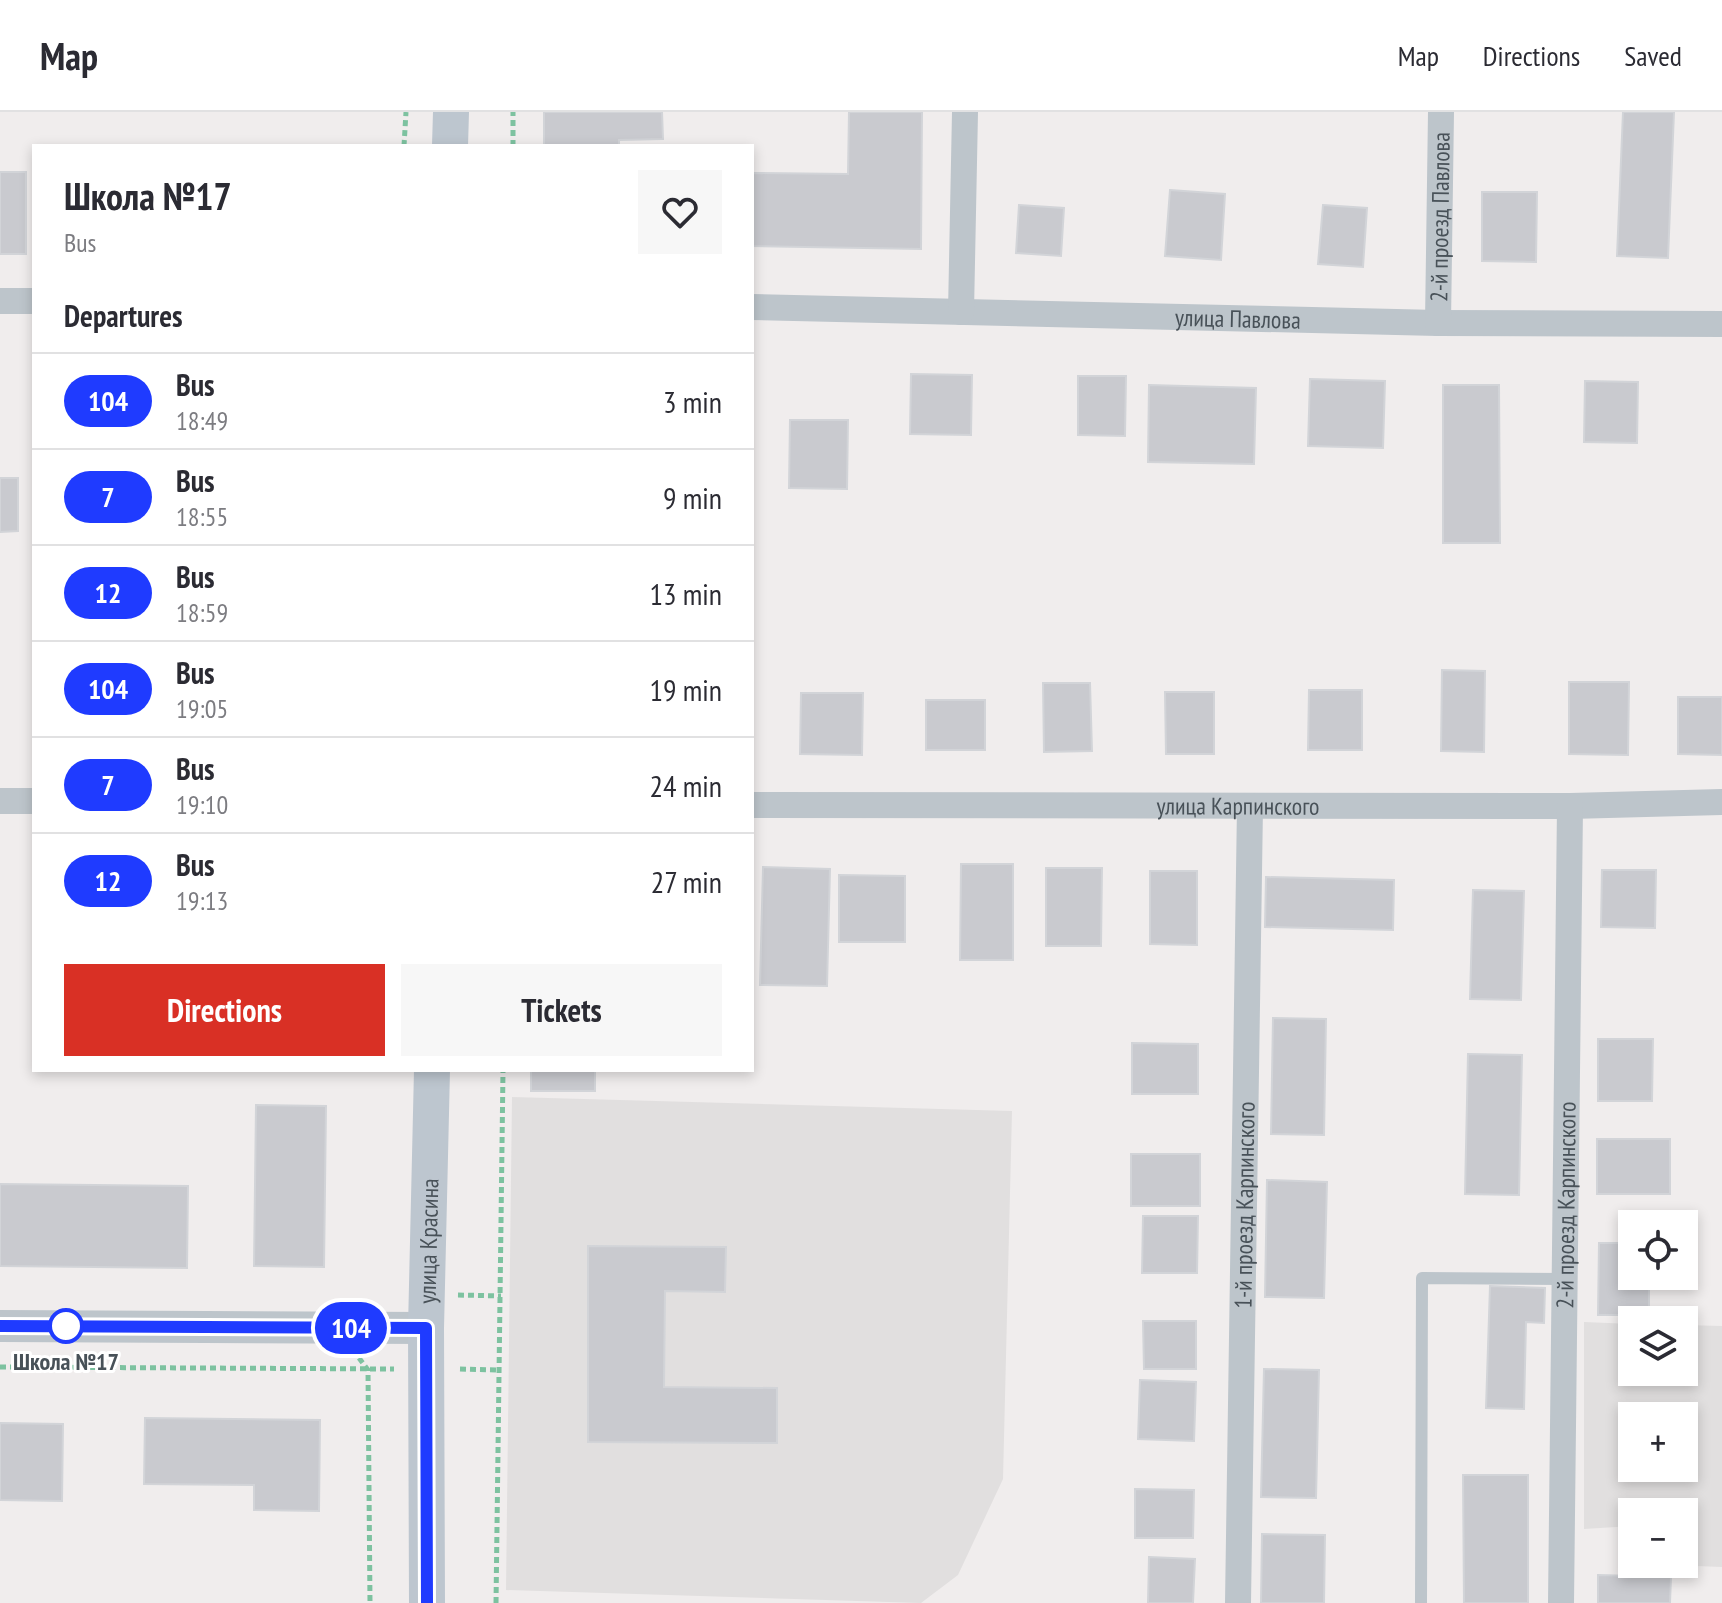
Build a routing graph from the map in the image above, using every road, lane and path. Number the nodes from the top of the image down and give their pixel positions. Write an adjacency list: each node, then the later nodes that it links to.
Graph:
1 (406, 112): 6 (path)
2 (451, 112): 7 (main road)
3 (513, 112): 8 (path)
4 (965, 112): 12 (street)
5 (1441, 112): 13 (street, 2-й проезд Павлова)
6 (404, 144)
7 (450, 144)
8 (513, 144)
9 (0, 301): 10 (street)
10 (32, 301)
11 (754, 307): 12 (street, улица Павлова)
12 (961, 312): 13 (street, улица Павлова)
13 (1438, 323): 14 (street, улица Павлова)
14 (1722, 324)
15 (0, 801): 16 (street)
16 (32, 801)
17 (1722, 802): 20 (street, улица Карпинского)
18 (754, 805): 19 (street, улица Карпинского)
19 (1250, 806): 20 (street, улица Карпинского); 32 (street, 1-й проезд Карпинского)
20 (1570, 806): 23 (street, 2-й проезд Карпинского)
21 (432, 1072): 26 (main road, улица Красина)
22 (503, 1072): 31 (path)
23 (1564, 1279): 33 (lane); 34 (street, 2-й проезд Карпинского)
24 (0, 1326): 25 (street)
25 (350, 1328): 26 (street); 28 (path)
26 (426, 1328): 30 (main road, улица Красина)
27 (0, 1367): 28 (path)
28 (368, 1370): 29 (path)
29 (370, 1603)
30 (427, 1603)
31 (496, 1603)
32 (1238, 1603)
33 (1421, 1603)
34 (1561, 1603)

